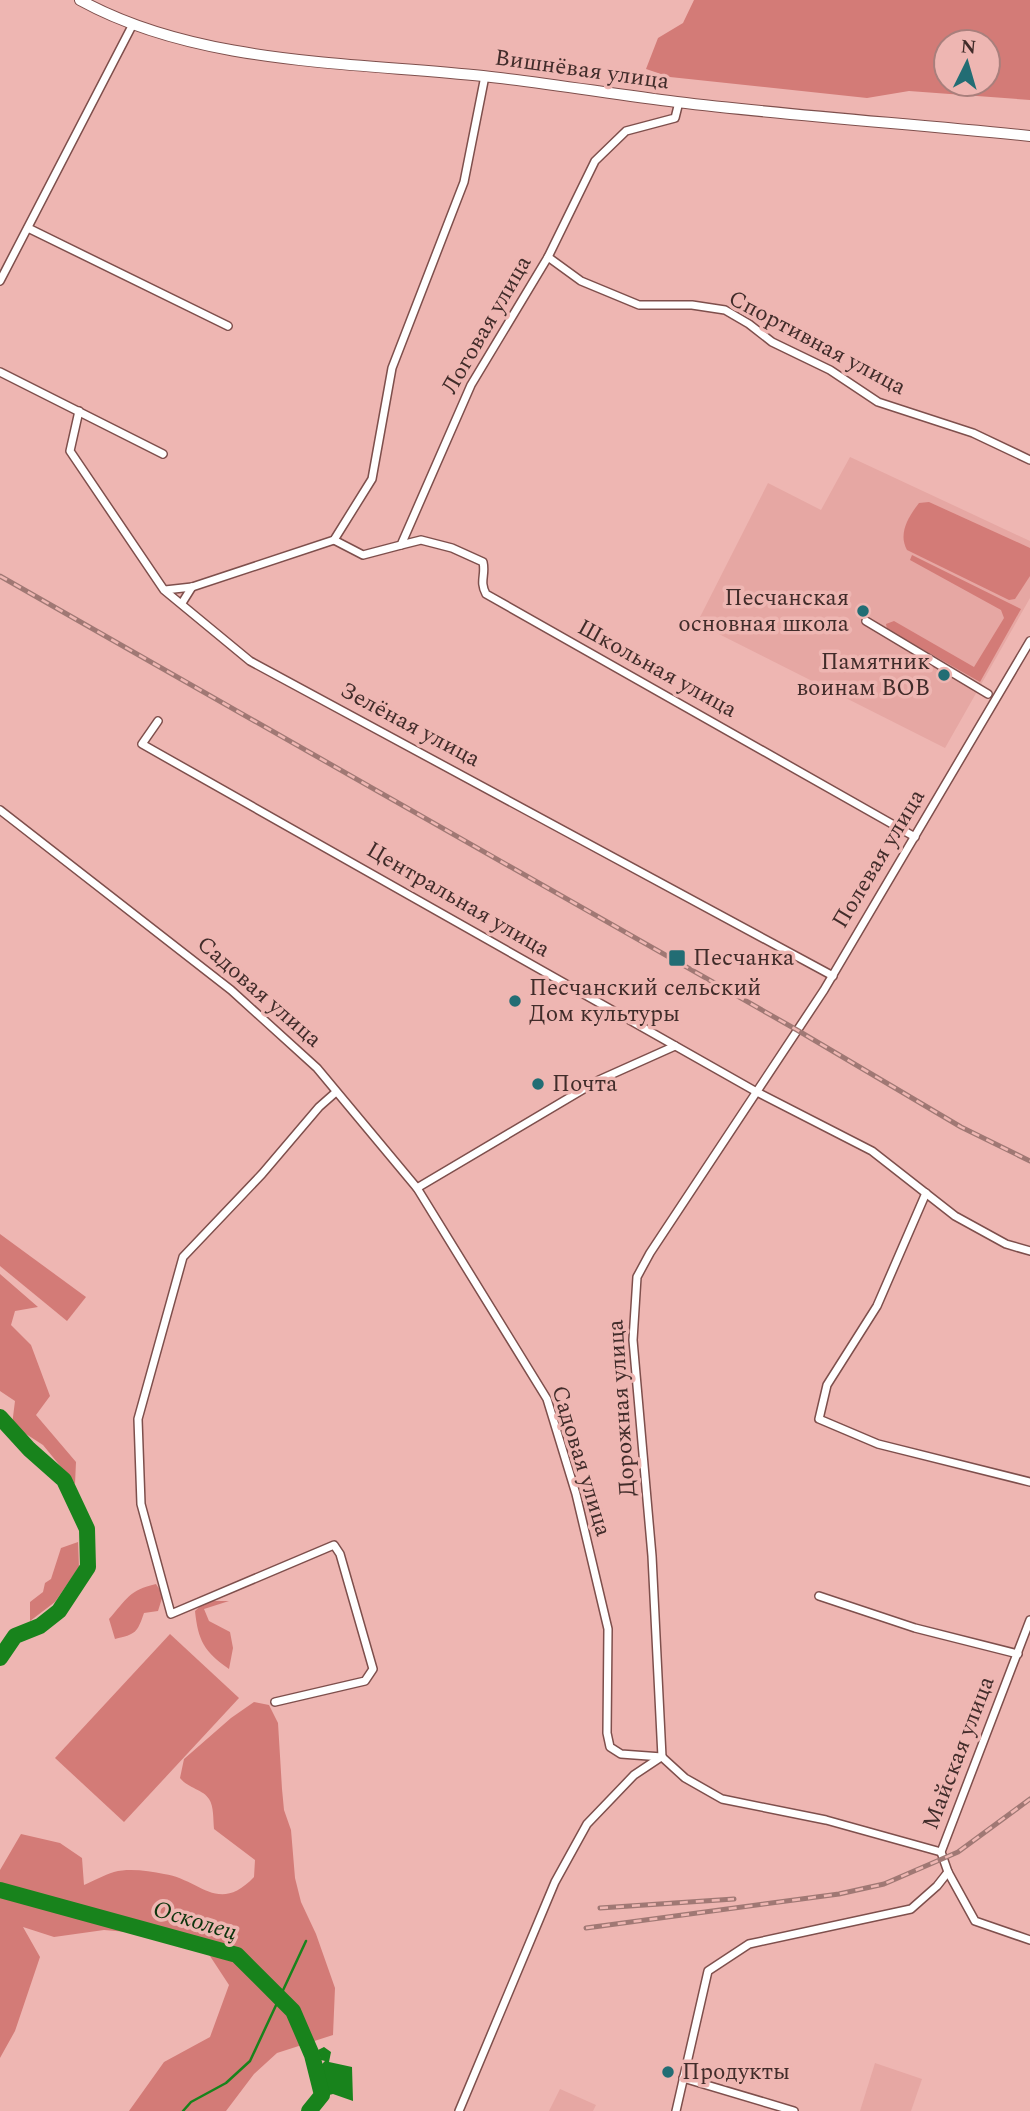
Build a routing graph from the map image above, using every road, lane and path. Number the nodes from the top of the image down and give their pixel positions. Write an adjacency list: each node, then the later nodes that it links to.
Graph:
1 (80, 0): 2 (street, Вишнёвая улица)
2 (133, 24): 3 (street, Вишнёвая улица); 6 (street)
3 (485, 76): 4 (street, Вишнёвая улица); 14 (street)
4 (679, 102): 5 (street, Вишнёвая улица); 7 (street, Логовая улица)
5 (1030, 136)
6 (28, 228): 8 (street); 9 (street)
7 (548, 257): 13 (street, Спортивная улица); 15 (street, Логовая улица)
8 (0, 281)
9 (228, 326)
10 (0, 372): 11 (street)
11 (79, 411): 12 (street); 17 (street, Зелёная улица)
12 (163, 454)
13 (1030, 460)
14 (334, 540): 15 (street); 16 (street)
15 (401, 545): 24 (street, Школьная улица)
16 (192, 587): 17 (street); 18 (street)
17 (164, 590): 18 (street, Зелёная улица)
18 (182, 603): 25 (street, Зелёная улица)
19 (866, 621): 21 (street)
20 (1030, 641): 24 (street, Полевая улица)
21 (988, 694)
22 (158, 721): 26 (street, Центральная улица)
23 (0, 810): 28 (street, Садовая улица)
24 (915, 837): 25 (street, Полевая улица)
25 (833, 975): 27 (street, Полевая улица)
26 (675, 1046): 27 (street, Центральная улица); 29 (street)
27 (755, 1091): 30 (street, Центральная улица); 37 (street, Дорожная улица)
28 (336, 1092): 29 (street, Садовая улица); 36 (street)
29 (417, 1188): 37 (street, Садовая улица)
30 (926, 1193): 31 (street, Центральная улица); 32 (street)
31 (1030, 1251)
32 (1030, 1482)
33 (819, 1597): 35 (street)
34 (1030, 1620): 35 (street, Майская улица)
35 (1017, 1654): 38 (street, Майская улица)
36 (275, 1702)
37 (662, 1757): 38 (street); 42 (street)
38 (942, 1852): 39 (street, Майская улица)
39 (948, 1872): 40 (street, Майская улица); 41 (street)
40 (1030, 1940)
41 (683, 2078): 43 (street); 44 (street)
42 (459, 2111)
43 (676, 2111)
44 (794, 2111)

